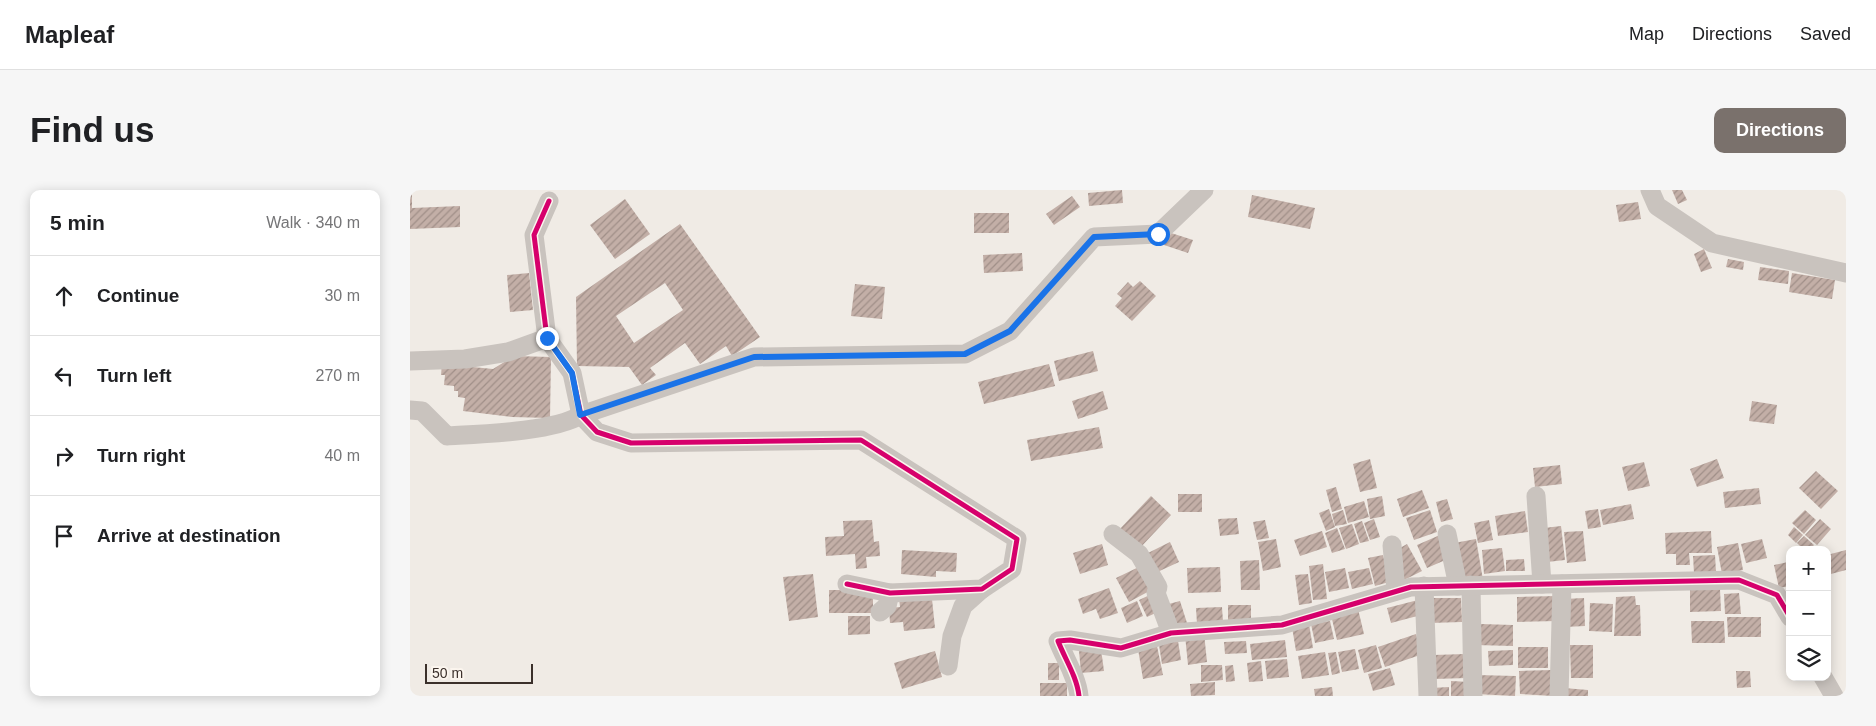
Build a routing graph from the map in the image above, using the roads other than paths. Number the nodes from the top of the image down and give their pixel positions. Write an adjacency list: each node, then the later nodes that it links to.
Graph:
1 (1204, 190): 8 (street)
2 (1650, 190): 4 (street)
3 (549, 201): 5 (street)
4 (1846, 273)
5 (547, 338): 6 (street); 8 (street)
6 (410, 361)
7 (410, 410): 8 (street)
8 (580, 415): 18 (street)
9 (1536, 496): 14 (street)
10 (1113, 534): 23 (street)
11 (1446, 534): 17 (street)
12 (1392, 545): 19 (street)
13 (848, 584): 20 (street)
14 (1542, 584): 15 (street); 17 (street)
15 (1562, 584): 21 (street); 29 (street)
16 (1424, 586): 17 (street); 19 (street); 27 (street)
17 (1465, 586): 28 (street)
18 (982, 589): 20 (street); 24 (street)
19 (1396, 591): 23 (street)
20 (890, 593): 22 (street)
21 (1786, 610)
22 (880, 612)
23 (1171, 633): 26 (street)
24 (948, 666)
25 (1825, 681): 30 (street)
26 (1079, 696)
27 (1428, 696)
28 (1473, 696)
29 (1559, 696)
30 (1834, 696)

